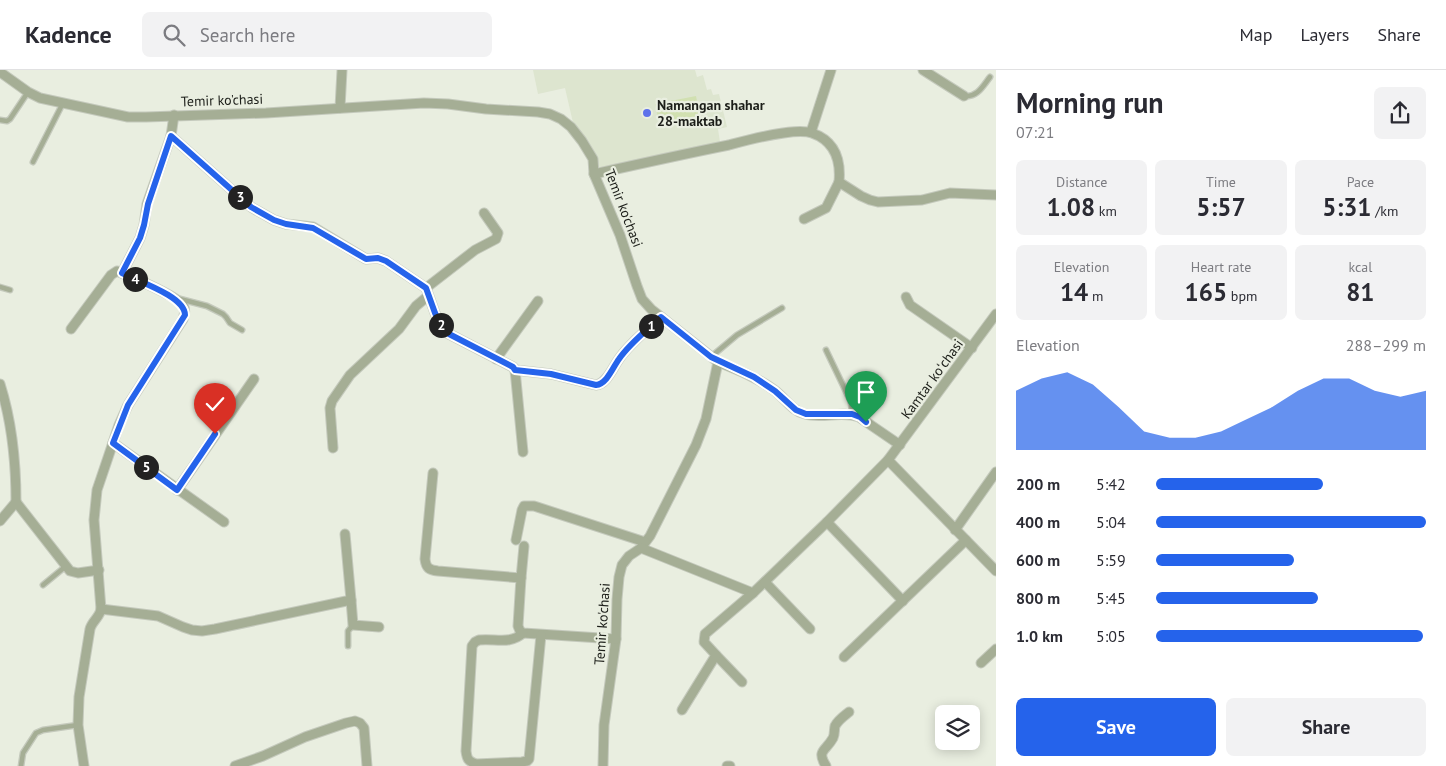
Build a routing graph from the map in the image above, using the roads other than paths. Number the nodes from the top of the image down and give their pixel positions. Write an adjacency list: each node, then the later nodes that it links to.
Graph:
1 (342, 70): 9 (street)
2 (831, 70): 12 (street)
3 (923, 70): 7 (street)
4 (0, 72): 6 (street, Temir ko'chasi)
5 (990, 77): 7 (lane)
6 (28, 92): 8 (street, Temir ko'chasi); 11 (lane)
7 (964, 96)
8 (63, 102): 10 (street, Temir ko'chasi); 14 (lane)
9 (340, 108): 10 (street, Temir ko'chasi); 15 (street, Temir ko'chasi)
10 (174, 115): 13 (street)
11 (0, 120)
12 (811, 132): 15 (street); 16 (street)
13 (171, 136): 20 (street); 23 (street)
14 (33, 162)
15 (594, 174): 29 (street, Temir ko'chasi)
16 (839, 182): 17 (street); 19 (street)
17 (996, 195)
18 (484, 213): 23 (street)
19 (804, 219)
20 (122, 273): 24 (street); 30 (street)
21 (0, 287): 22 (lane)
22 (10, 290)
23 (427, 292): 34 (street); 44 (street)
24 (173, 297): 31 (lane); 42 (street)
25 (906, 297): 32 (street)
26 (538, 301): 34 (street)
27 (782, 308): 35 (lane)
28 (996, 314): 32 (street, Kamtar koʻchasi)
29 (661, 317): 35 (street, Temir ko'chasi); 36 (street)
30 (72, 329)
31 (242, 330)
32 (972, 348): 43 (street, Kamtar koʻchasi)
33 (826, 350): 40 (lane)
34 (496, 359): 36 (street)
35 (715, 360): 41 (street); 58 (street, Temir ko'chasi)
36 (515, 370): 45 (street)
37 (868, 377): 40 (lane)
38 (254, 379): 49 (street)
39 (0, 384): 50 (street)
40 (851, 402): 41 (lane)
41 (852, 414): 43 (street)
42 (113, 443): 49 (street); 61 (street)
43 (900, 446): 46 (street, Kamtar koʻchasi)
44 (333, 448)
45 (523, 452)
46 (888, 460): 53 (street, Kamtar koʻchasi); 54 (street)
47 (996, 472): 54 (street)
48 (433, 473): 63 (street)
49 (177, 490): 52 (street)
50 (16, 502): 51 (street); 60 (street)
51 (0, 521)
52 (224, 522)
53 (827, 522): 64 (street, Kamtar koʻchasi); 68 (street)
54 (955, 530): 57 (street)
55 (345, 534): 67 (street)
56 (516, 540): 58 (street)
57 (966, 540): 62 (street); 68 (street)
58 (643, 545): 66 (street); 75 (street, Temir ko'chasi)
59 (524, 546): 63 (street)
60 (66, 566): 61 (street); 65 (lane)
61 (98, 570): 69 (street)
62 (996, 571)
63 (521, 578): 73 (street)
64 (765, 582): 66 (street, Kamtar koʻchasi); 72 (street)
65 (43, 585)
66 (752, 592): 78 (street, Kamtar koʻchasi)
67 (351, 600): 69 (street); 70 (street)
68 (903, 601): 79 (street)
69 (101, 608): 84 (street)
70 (352, 626): 71 (street); 76 (lane)
71 (379, 627)
72 (810, 629)
73 (523, 633): 74 (street); 74 (street)
74 (541, 635): 75 (street)
75 (616, 639): 89 (street, Temir ko'chasi)
76 (348, 646)
77 (996, 649): 80 (street)
78 (716, 655): 81 (street, Kamtar koʻchasi); 82 (street)
79 (844, 657)
80 (981, 663)
81 (742, 682)
82 (682, 710)
83 (849, 712): 90 (street)
84 (78, 725): 85 (lane); 86 (street)
85 (21, 766)
86 (84, 766)
87 (236, 766): 88 (street)
88 (367, 766)
89 (603, 766)
90 (826, 766)

